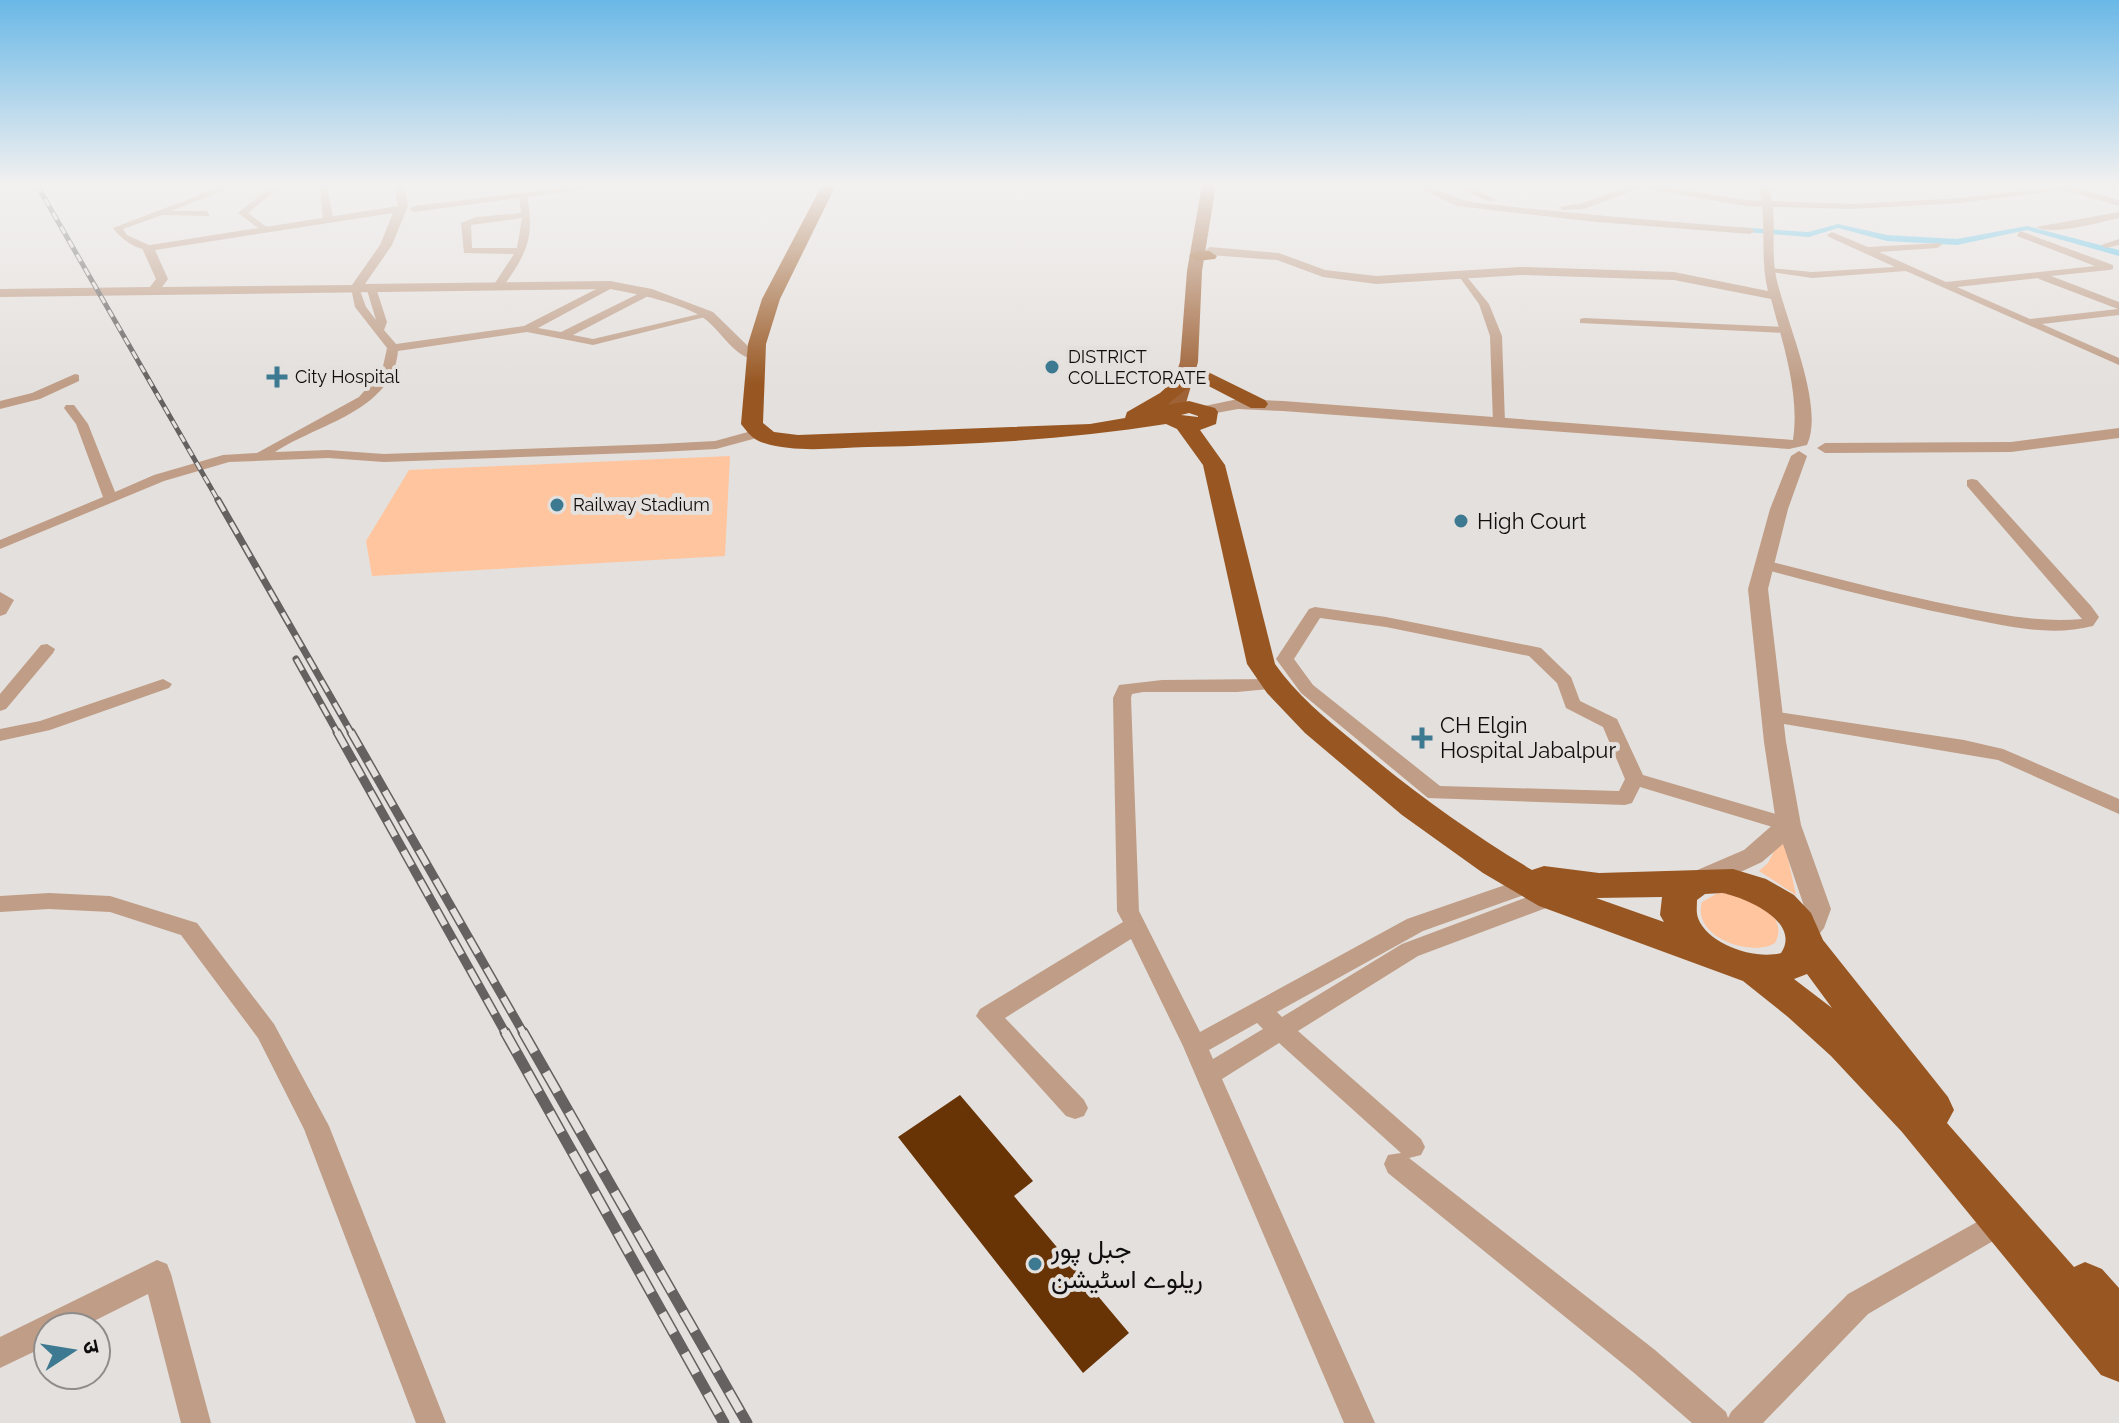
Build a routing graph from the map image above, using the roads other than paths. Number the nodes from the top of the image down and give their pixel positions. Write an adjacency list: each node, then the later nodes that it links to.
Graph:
1 (150, 251): 23 (street)
2 (382, 251): 14 (street)
3 (389, 251): 21 (street)
4 (522, 251): 20 (street)
5 (795, 251): 38 (highway)
6 (1206, 251): 11 (main road)
7 (1207, 251): 11 (main road)
8 (1769, 251): 15 (street)
9 (1869, 251): 12 (street)
10 (2067, 251): 13 (street)
11 (1206, 256): 17 (street); 41 (main road)
12 (1906, 268): 15 (street); 19 (street)
13 (2114, 269): 16 (street)
14 (368, 271): 22 (street); 24 (street)
15 (1769, 271): 27 (street)
16 (2038, 275): 19 (street); 28 (street)
17 (1465, 277): 27 (street); 50 (street)
18 (610, 285): 20 (street); 25 (street); 33 (street)
19 (1942, 285): 31 (street)
20 (498, 286): 21 (street)
21 (373, 288): 24 (street); 32 (street)
22 (321, 289): 23 (street); 24 (street)
23 (154, 290): 26 (street)
24 (356, 292): 32 (street)
25 (648, 292): 29 (street); 35 (street)
26 (0, 293)
27 (1778, 297): 34 (street)
28 (2119, 309): 31 (street)
29 (708, 315): 35 (street); 38 (street)
30 (1584, 321): 34 (street)
31 (2027, 322): 39 (street)
32 (380, 328): 36 (street)
33 (527, 329): 35 (street); 36 (street)
34 (1786, 330): 55 (street)
35 (562, 336)
36 (393, 348): 49 (street)
37 (2119, 351): 39 (street)
38 (754, 352): 53 (highway)
39 (2100, 354): 40 (street)
40 (2119, 362)
41 (1195, 377): 45 (highway); 48 (main road); 48 (main road); 51 (highway)
42 (75, 378): 44 (street)
43 (0, 394): 44 (street)
44 (28, 398): 46 (street)
45 (1258, 404): 48 (street); 50 (street)
46 (0, 405)
47 (70, 408): 60 (street)
48 (1191, 416): 51 (highway); 53 (highway); 55 (street); 67 (highway)
49 (321, 423): 57 (street); 58 (street)
50 (1499, 423): 55 (street)
51 (1090, 430): 53 (highway)
52 (2119, 433): 56 (street)
53 (758, 438): 57 (street)
54 (2119, 443): 56 (street)
55 (1795, 448): 56 (street); 62 (street)
56 (1828, 452)
57 (328, 454): 58 (street)
58 (262, 455): 60 (street)
59 (1972, 483): 62 (street)
60 (111, 500): 61 (street)
61 (0, 545)
62 (1764, 565): 69 (street)
63 (0, 597): 64 (street)
64 (0, 611)
65 (47, 649): 68 (street)
66 (163, 684): 70 (street)
67 (1274, 684): 75 (highway); 77 (street)
68 (0, 705)
69 (1772, 717): 72 (street); 73 (street)
70 (0, 735)
71 (1635, 779): 71 (street); 73 (street)
72 (2119, 807)
73 (1789, 825): 74 (street); 78 (street)
74 (1694, 882): 75 (highway); 78 (highway); 79 (highway)
75 (1541, 883): 79 (highway); 81 (street); 82 (street)
76 (0, 904): 93 (street)
77 (1135, 925): 83 (street); 85 (street)
78 (1804, 939): 80 (highway); 88 (highway)
79 (1711, 954): 80 (highway)
80 (1756, 970): 86 (highway)
81 (1259, 1011): 82 (street); 83 (street)
82 (1280, 1031): 84 (street); 95 (street)
83 (1195, 1046): 84 (street)
84 (1207, 1075): 94 (street)
85 (1075, 1108)
86 (2002, 1221): 91 (highway); 96 (street)
87 (84, 1311): 92 (street)
88 (2119, 1324)
89 (32, 1337): 90 (street)
90 (0, 1353)
91 (2119, 1357)
92 (196, 1423)
93 (431, 1423)
94 (1360, 1423)
95 (1715, 1423)
96 (1742, 1423)

